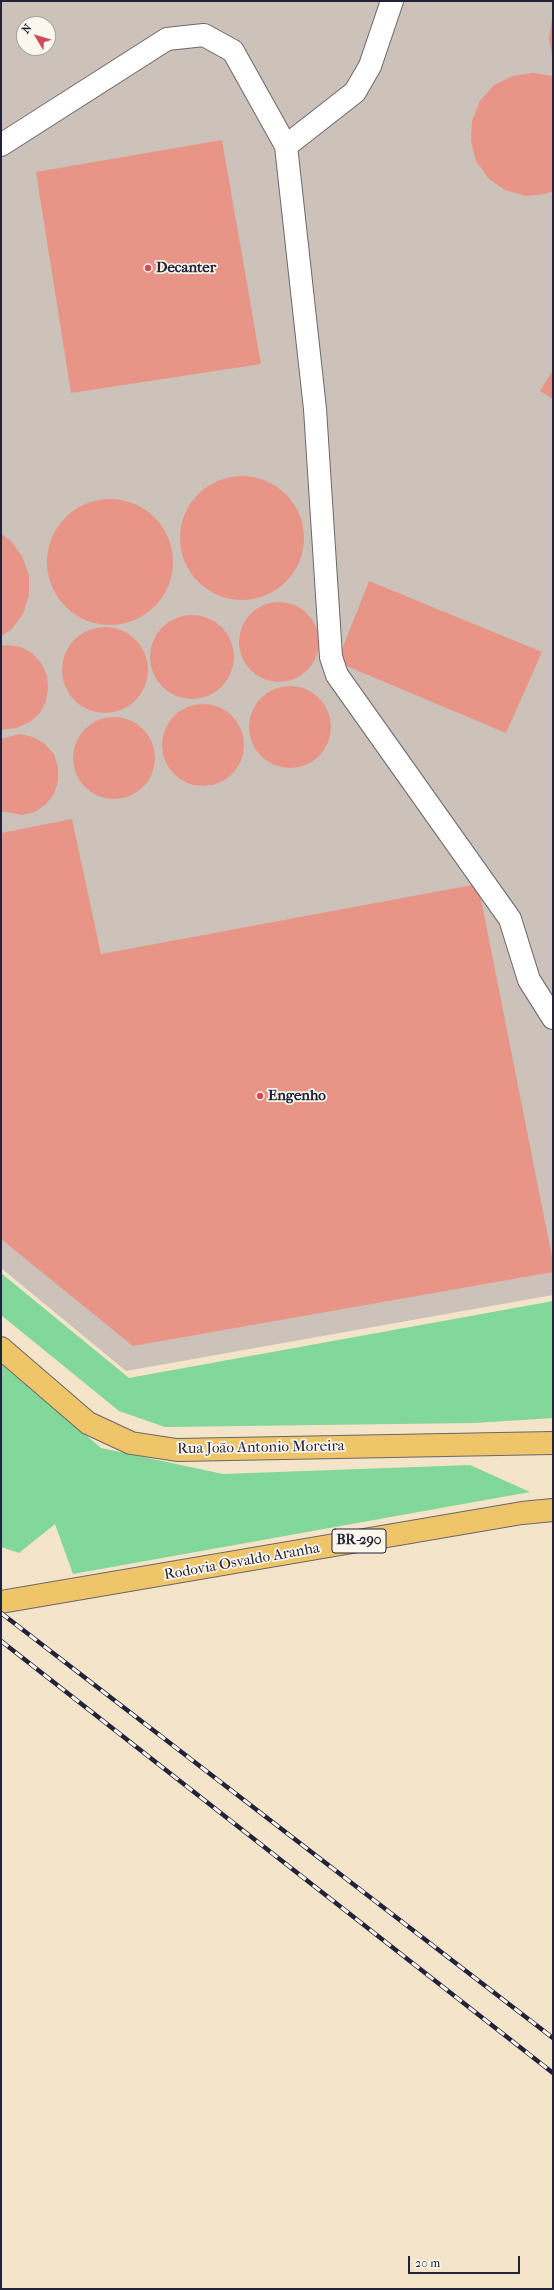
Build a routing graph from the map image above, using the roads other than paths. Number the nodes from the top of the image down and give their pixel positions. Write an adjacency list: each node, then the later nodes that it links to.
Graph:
1 (392, 1): 3 (lane)
2 (1, 145): 3 (lane)
3 (286, 146): 4 (lane)
4 (553, 1018)
5 (1, 1348): 6 (main road, Rua João Antonio Moreira)
6 (550, 1446)
7 (553, 1510): 8 (main road, Rodovia Osvaldo Aranha / BR-290)
8 (1, 1602)

